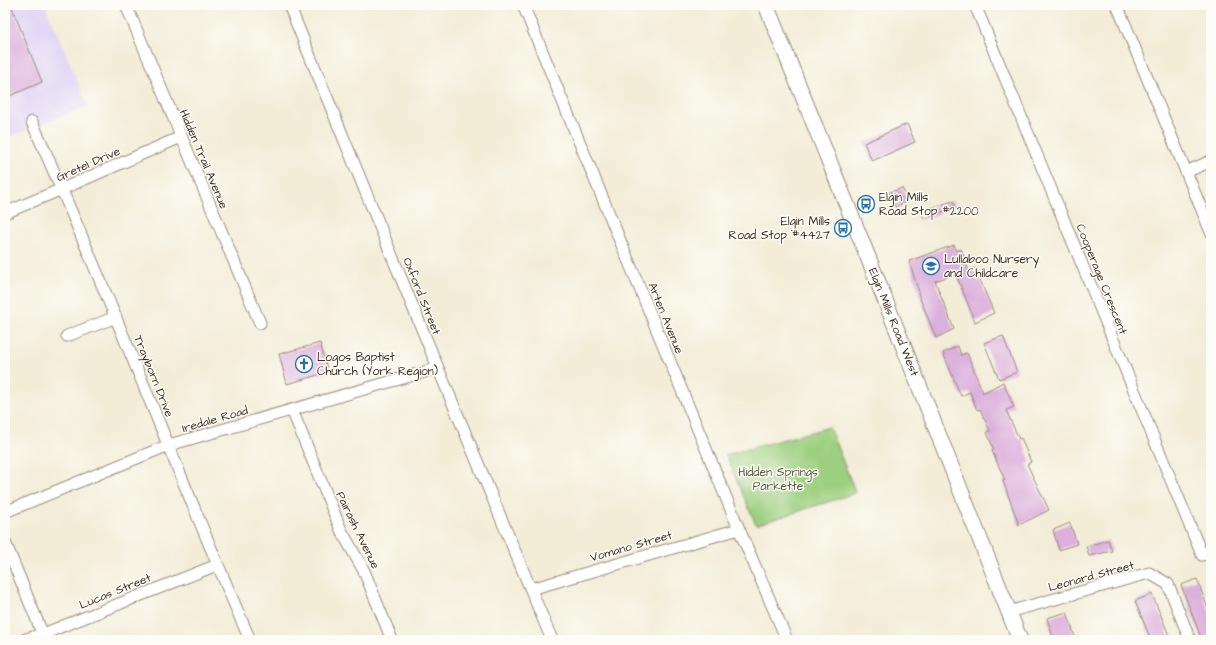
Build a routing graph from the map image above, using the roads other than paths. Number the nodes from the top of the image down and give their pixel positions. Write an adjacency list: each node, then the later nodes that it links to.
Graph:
1 (126, 5): 8 (street, Hidden Trail Avenue)
2 (289, 5): 17 (street, Oxford Street)
3 (523, 5): 21 (street, Arten Avenue)
4 (766, 5): 26 (main road, Elgin Mills Road West)
5 (975, 5): 23 (street, Cooperage Crescent)
6 (1117, 5): 10 (street)
7 (32, 122): 11 (street, Trayborn Drive)
8 (181, 137): 11 (street, Gretel Drive); 15 (street, Hidden Trail Avenue)
9 (1211, 161): 10 (street)
10 (1186, 172): 13 (street)
11 (62, 190): 12 (street, Gretel Drive); 14 (street, Trayborn Drive)
12 (5, 213)
13 (1211, 232)
14 (116, 317): 16 (street); 19 (street, Trayborn Drive)
15 (260, 323)
16 (67, 336)
17 (438, 368): 18 (street, Iredale Road); 25 (street, Oxford Street)
18 (292, 410): 19 (street, Iredale Road); 30 (street, Pairash Avenue)
19 (169, 445): 20 (street, Iredale Road); 24 (street, Trayborn Drive)
20 (5, 512)
21 (739, 529): 25 (street, Vomano Street); 32 (street, Arten Avenue)
22 (5, 542): 27 (street)
23 (1211, 553)
24 (217, 565): 27 (street, Lucas Street); 29 (street, Trayborn Drive)
25 (531, 588): 31 (street, Oxford Street)
26 (1008, 612): 33 (main road, Elgin Mills Road West); 34 (street, Leonard Street)
27 (44, 637): 28 (street, Lucas Street)
28 (23, 640)
29 (250, 640)
30 (392, 640)
31 (552, 640)
32 (787, 640)
33 (1020, 640)
34 (1190, 640)

